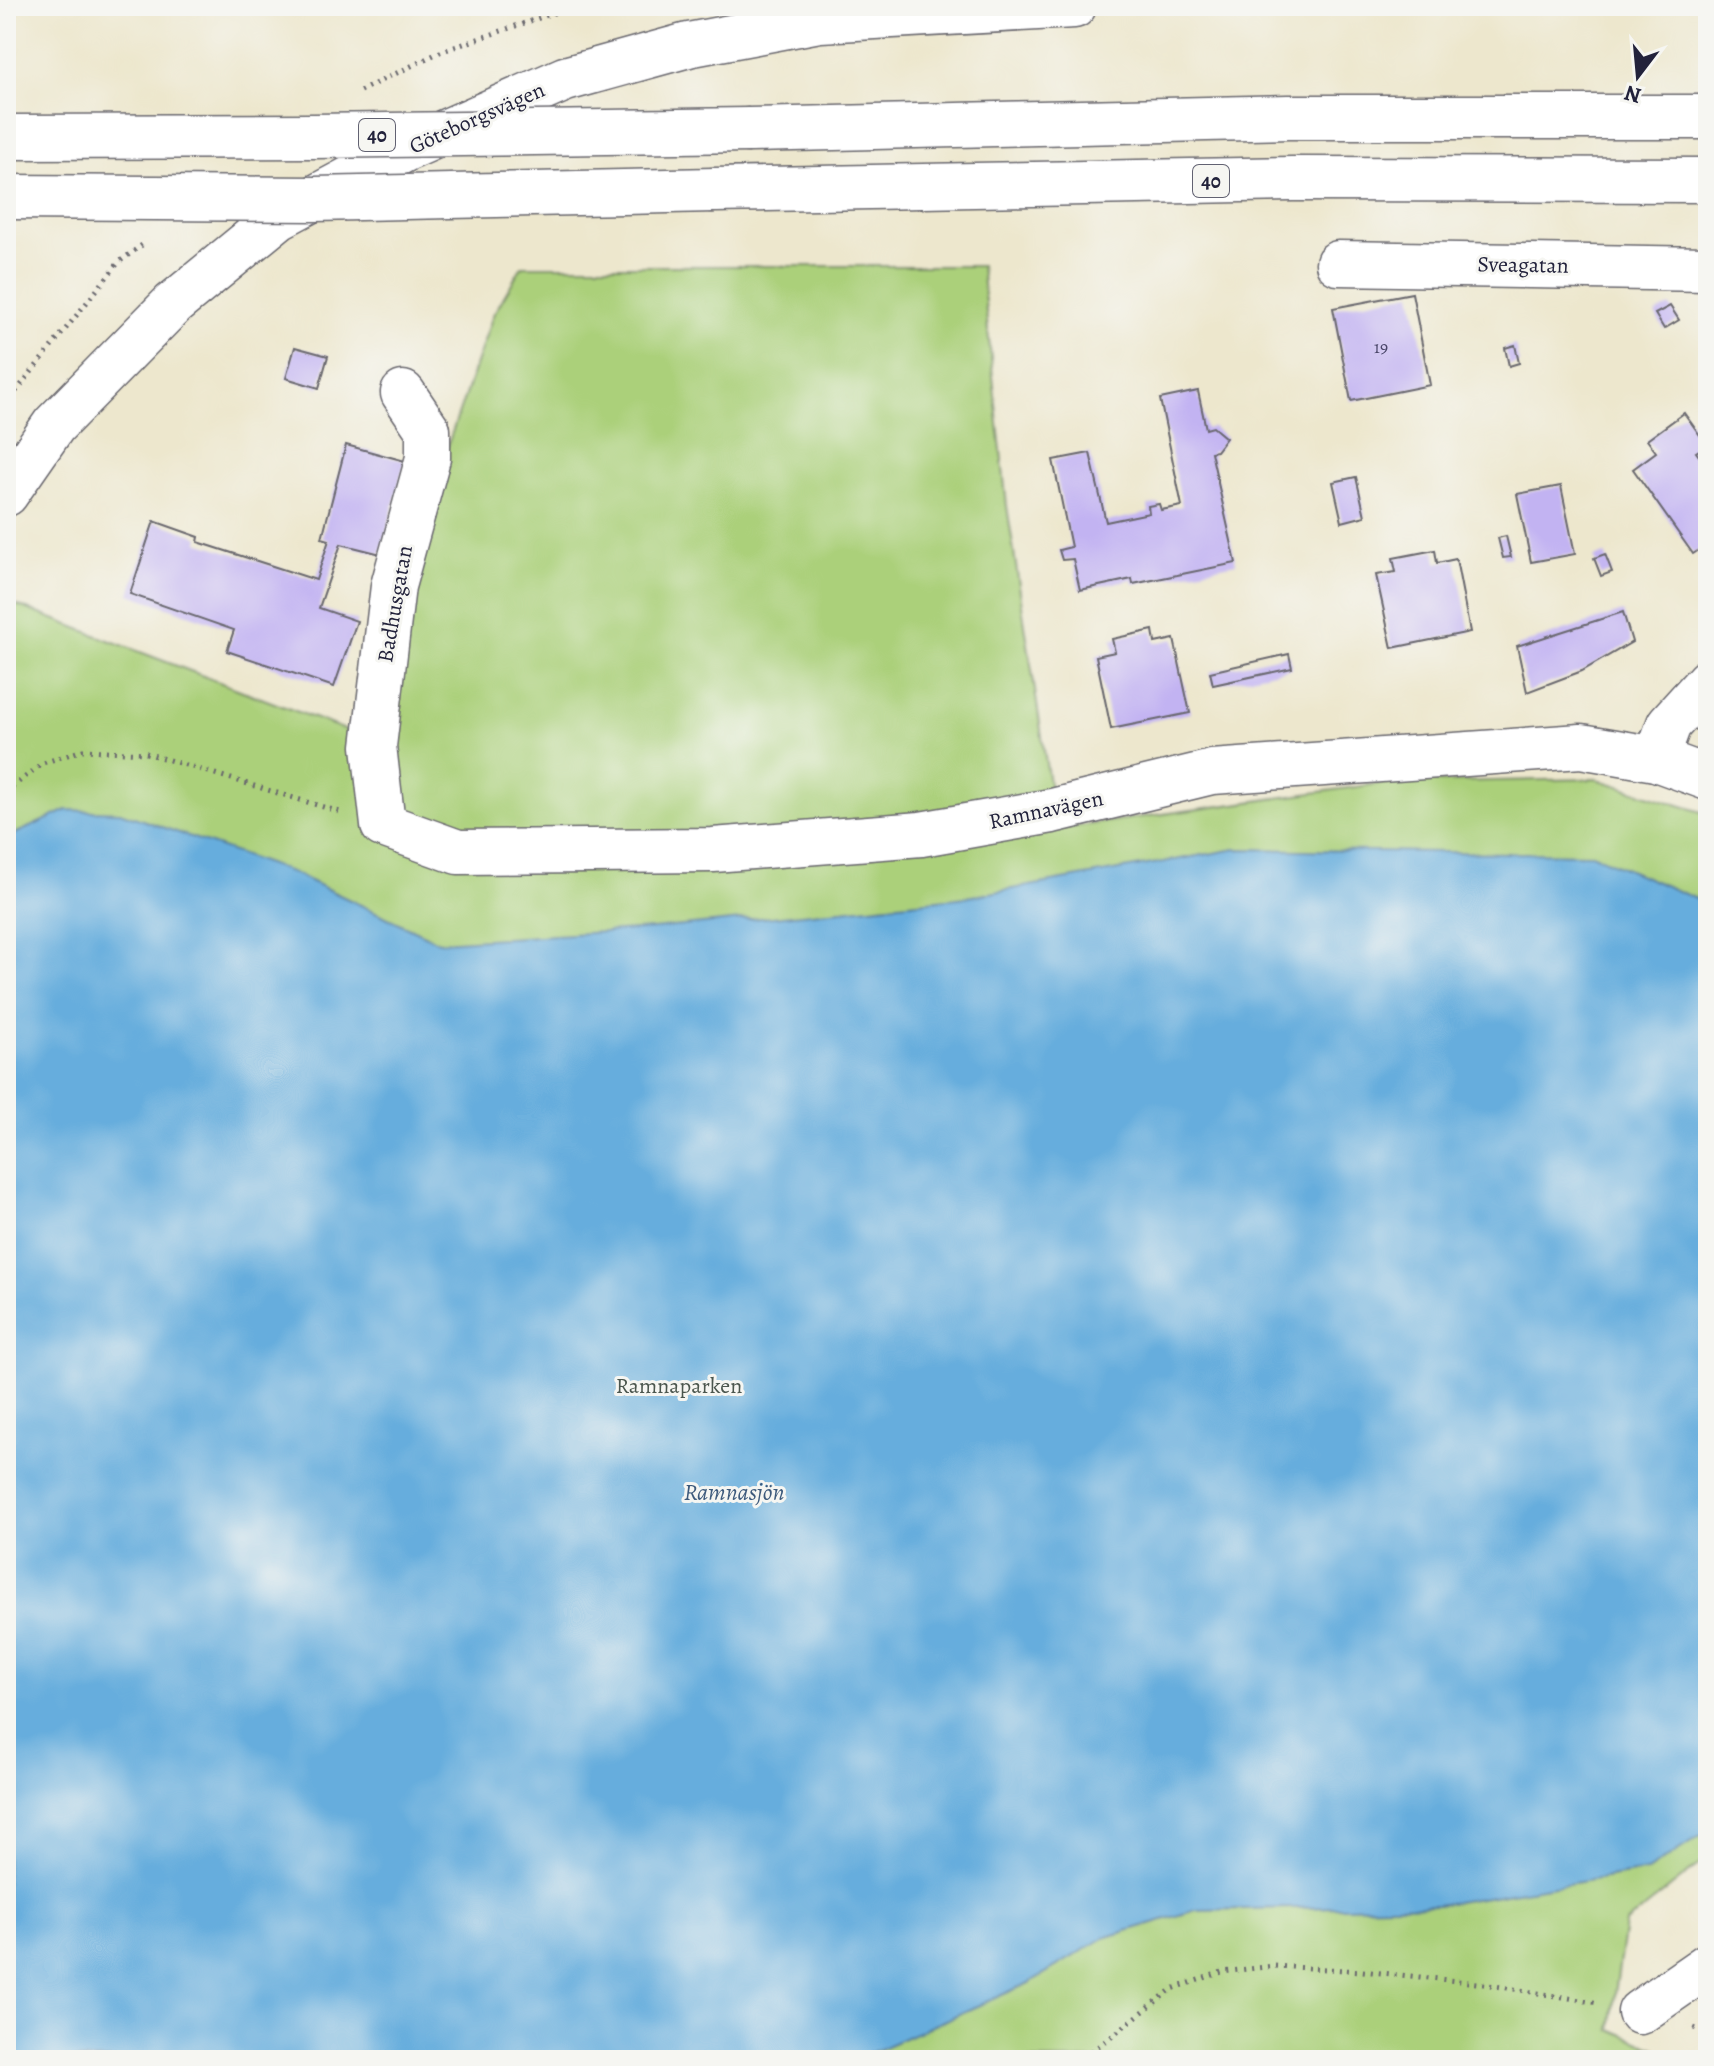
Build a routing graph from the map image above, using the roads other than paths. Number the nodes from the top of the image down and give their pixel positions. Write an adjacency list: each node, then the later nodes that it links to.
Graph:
1 (1074, 6): 9 (main road, Göteborgsvägen)
2 (1708, 117): 3 (main road, 40, bridge)
3 (6, 137)
4 (1708, 180): 5 (main road, 40, bridge)
5 (6, 197)
6 (1338, 263): 7 (main road, Sveagatan)
7 (1708, 269)
8 (403, 393): 13 (main road, Badhusgatan)
9 (6, 494)
10 (1708, 681): 11 (main road)
11 (1656, 759): 12 (main road, Ramnavägen); 13 (main road, Ramnavägen)
12 (1708, 778)
13 (383, 825)
14 (1708, 1965): 15 (main road)
15 (1640, 2012)

